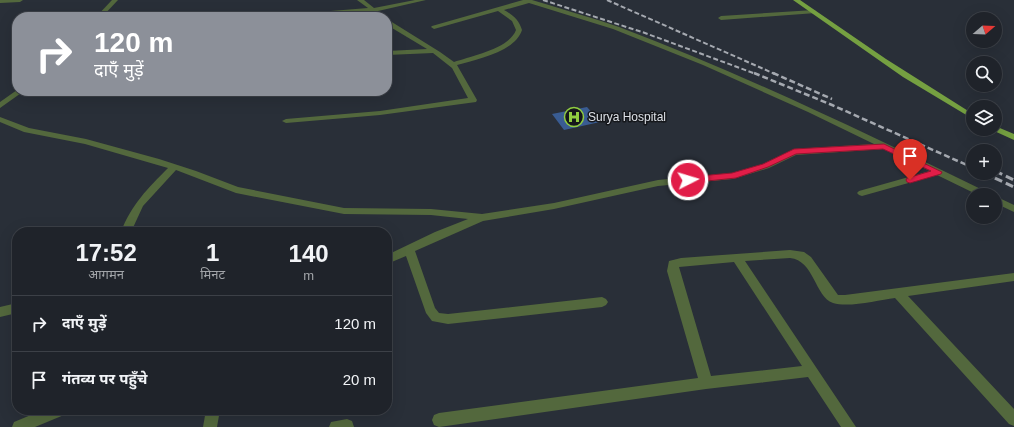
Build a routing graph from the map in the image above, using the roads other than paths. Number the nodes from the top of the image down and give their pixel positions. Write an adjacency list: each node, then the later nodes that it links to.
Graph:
1 (20, 0): 7 (street)
2 (115, 0): 10 (street)
3 (360, 0): 9 (street)
4 (423, 0): 9 (street)
5 (528, 0): 8 (street); 26 (street)
6 (796, 0): 12 (main road)
7 (0, 1)
8 (499, 9): 14 (street); 18 (street)
9 (375, 10): 11 (street)
10 (104, 12)
11 (348, 12)
12 (814, 12): 13 (street); 21 (main road)
13 (721, 18)
14 (434, 27)
15 (392, 28): 16 (street)
16 (432, 51): 17 (street); 18 (street)
17 (392, 53)
18 (451, 64): 23 (street)
19 (13, 96): 20 (street)
20 (0, 106)
21 (966, 112)
22 (0, 119): 27 (street)
23 (286, 121)
24 (1002, 131): 25 (main road)
25 (1014, 137)
26 (884, 146): 28 (street); 33 (street)
27 (174, 167): 33 (street); 34 (street)
28 (938, 172): 29 (street); 30 (street)
29 (971, 188)
30 (862, 193)
31 (1002, 202): 32 (street)
32 (1014, 208)
33 (481, 218): 35 (street)
34 (128, 227)
35 (409, 250): 36 (street); 40 (street)
36 (392, 258)
37 (737, 258): 39 (street); 43 (street); 44 (street)
38 (1014, 277): 39 (street)
39 (898, 293): 47 (street)
40 (602, 302)
41 (12, 309): 42 (street)
42 (0, 312)
43 (811, 371): 44 (street); 51 (street)
44 (706, 382): 48 (street)
45 (47, 415): 49 (street)
46 (212, 415): 50 (street)
47 (1014, 419)
48 (439, 420)
49 (19, 427)
50 (210, 427)
51 (849, 427)

